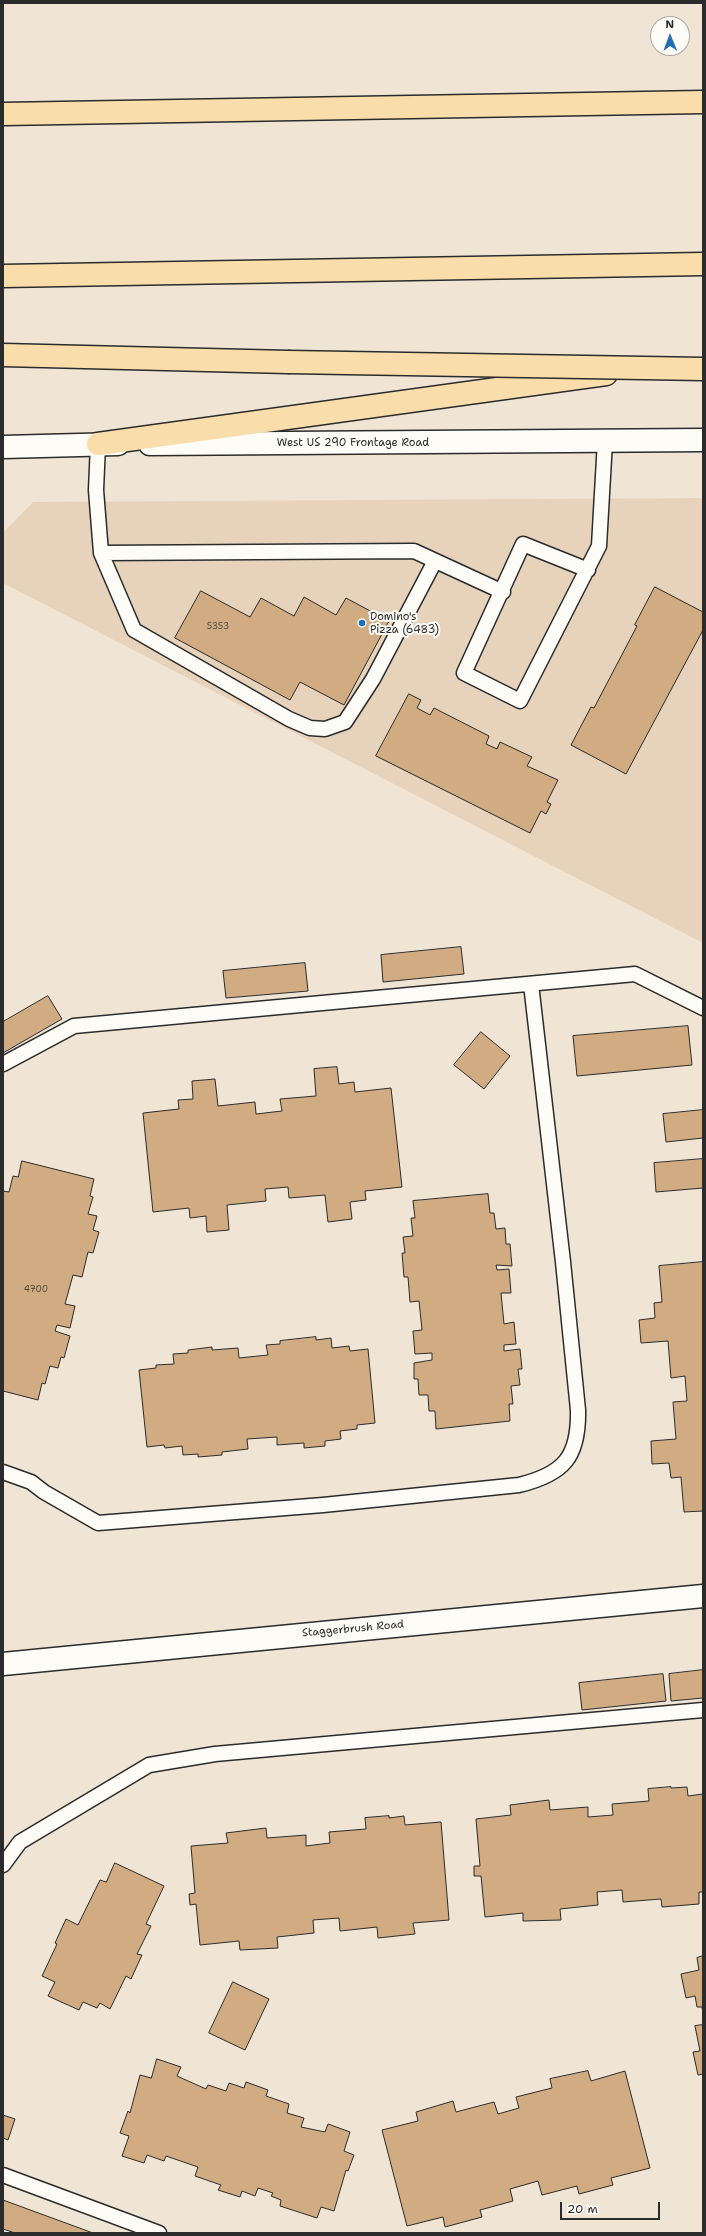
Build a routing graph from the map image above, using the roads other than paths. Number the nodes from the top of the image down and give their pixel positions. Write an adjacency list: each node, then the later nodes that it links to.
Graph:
1 (703, 102): 2 (highway)
2 (3, 114)
3 (703, 264): 4 (highway)
4 (3, 276)
5 (3, 355): 7 (highway, bridge)
6 (703, 360): 10 (highway)
7 (703, 369)
8 (703, 440): 9 (main road, West US 290 Frontage Road)
9 (605, 441): 10 (main road, West US 290 Frontage Road); 14 (lane)
10 (98, 444): 11 (main road, West US 290 Frontage Road); 12 (lane)
11 (3, 446)
12 (101, 553): 13 (lane); 13 (lane)
13 (435, 561): 15 (lane)
14 (588, 570): 15 (lane); 15 (lane)
15 (503, 592)
16 (531, 984): 17 (lane); 18 (lane); 19 (lane)
17 (703, 1008)
18 (3, 1064)
19 (3, 1472)
20 (703, 1596): 21 (main road, Staggerbrush Road)
21 (3, 1664)
22 (703, 1710): 23 (lane)
23 (3, 1865)
24 (3, 2175): 25 (lane)
25 (159, 2233)

